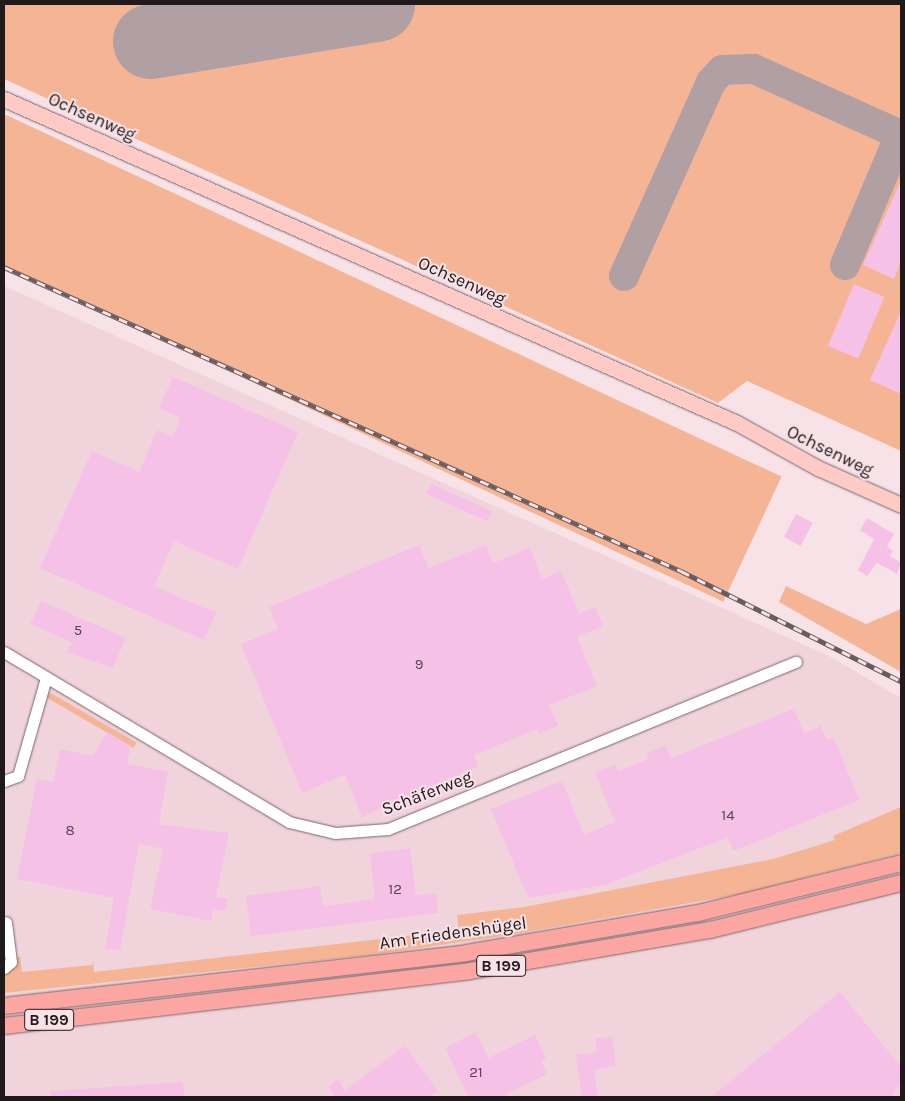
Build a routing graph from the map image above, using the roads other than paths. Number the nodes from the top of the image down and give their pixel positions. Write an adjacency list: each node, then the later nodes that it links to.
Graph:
1 (4, 99): 2 (main road, Ochsenweg)
2 (901, 505)
3 (4, 652): 5 (street, Schäferweg)
4 (796, 662): 5 (street, Schäferweg)
5 (46, 678): 6 (street)
6 (4, 781)
7 (901, 863): 11 (highway, Am Friedenshügel / B 199)
8 (901, 883): 12 (highway, B 199)
9 (6, 922): 10 (street)
10 (4, 968)
11 (4, 1006)
12 (4, 1026)

